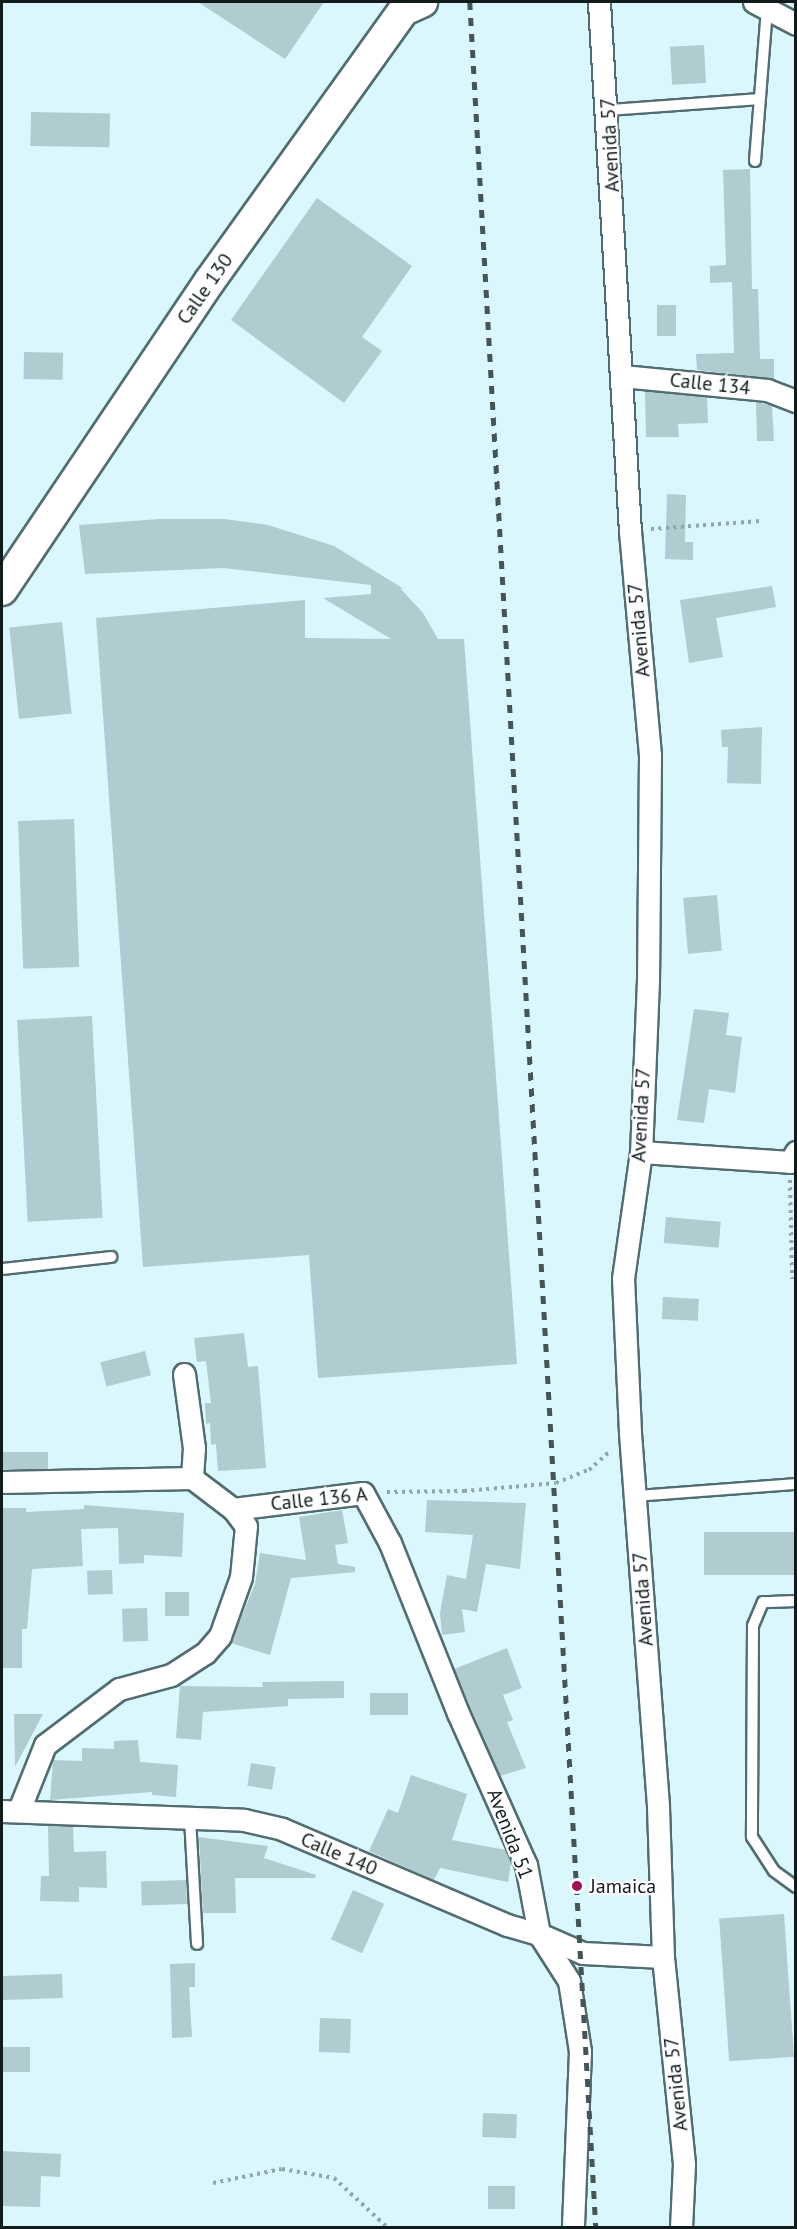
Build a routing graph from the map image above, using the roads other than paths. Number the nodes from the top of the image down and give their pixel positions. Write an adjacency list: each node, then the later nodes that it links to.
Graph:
1 (599, 2): 6 (street, Avenida 57)
2 (409, 4): 10 (main road, Calle 130)
3 (760, 5): 4 (street); 5 (lane)
4 (795, 24)
5 (759, 99): 6 (lane); 7 (lane)
6 (609, 110): 8 (street, Avenida 57)
7 (755, 161)
8 (622, 376): 9 (street, Calle 134); 11 (street, Avenida 57)
9 (795, 401)
10 (2, 590)
11 (641, 1152): 12 (street); 20 (street, Avenida 57)
12 (793, 1157)
13 (111, 1257): 14 (lane)
14 (2, 1269)
15 (184, 1374): 16 (street)
16 (192, 1478): 17 (street); 21 (street)
17 (2, 1482)
18 (795, 1484): 20 (lane)
19 (363, 1493): 21 (street, Calle 136 A); 26 (street, Avenida 51)
20 (636, 1496): 28 (street, Avenida 57)
21 (233, 1509): 23 (street)
22 (795, 1601): 25 (lane)
23 (10, 1810): 24 (street, Calle 140)
24 (190, 1818): 26 (street, Calle 140); 27 (lane)
25 (795, 1887)
26 (539, 1934): 28 (street, Calle 140); 29 (street, Avenida 51)
27 (198, 1944)
28 (663, 1957): 30 (street, Avenida 57)
29 (573, 2228)
30 (681, 2228)

